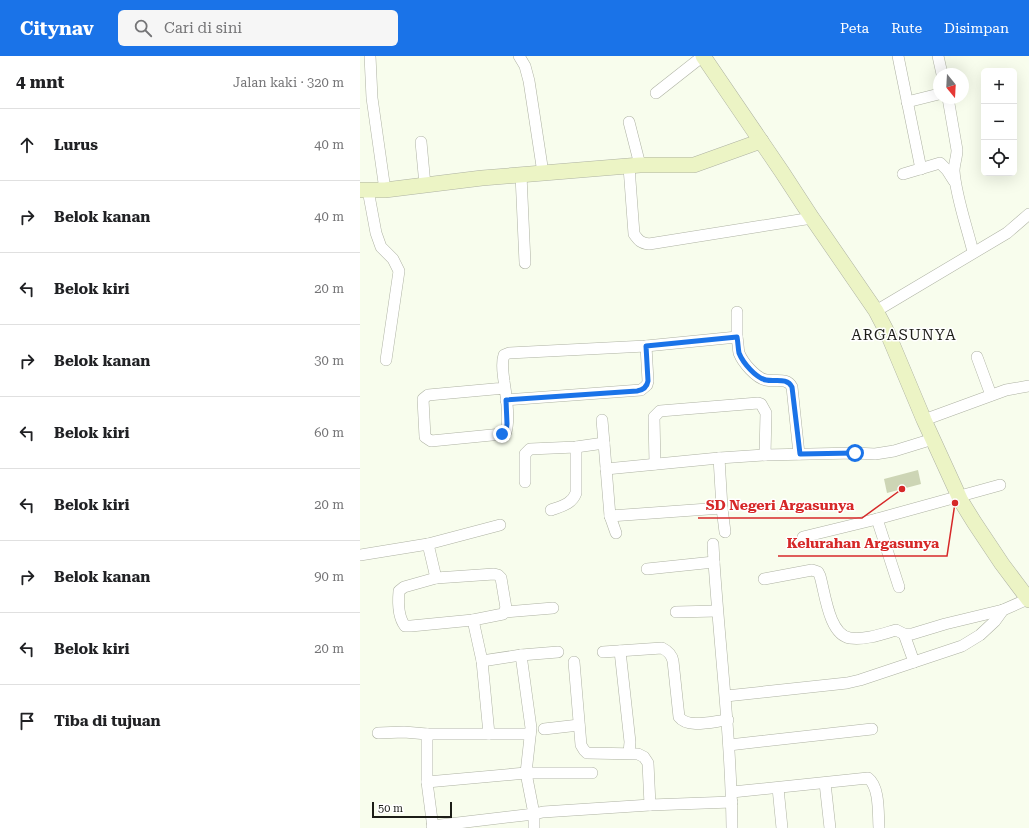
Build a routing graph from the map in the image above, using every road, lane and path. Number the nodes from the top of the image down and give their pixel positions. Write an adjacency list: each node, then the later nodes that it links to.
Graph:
1 (370, 56): 22 (street)
2 (520, 56): 16 (street)
3 (703, 56): 7 (street); 12 (street)
4 (898, 56): 9 (street)
5 (938, 56): 6 (street)
6 (941, 68)
7 (656, 93)
8 (933, 96): 9 (street)
9 (907, 102): 15 (street)
10 (949, 104): 19 (street)
11 (629, 122): 14 (street)
12 (761, 141): 14 (street); 24 (street)
13 (421, 142): 20 (street)
14 (635, 166): 16 (street); 24 (street)
15 (921, 169): 17 (street); 19 (street)
16 (543, 173): 18 (street)
17 (903, 174)
18 (521, 175): 20 (street); 26 (street)
19 (955, 183): 25 (street)
20 (425, 186): 22 (street)
21 (364, 190): 22 (street); 32 (street)
22 (385, 190)
23 (1029, 214): 25 (street)
24 (812, 218): 27 (street)
25 (974, 252): 27 (street)
26 (525, 263)
27 (876, 311): 38 (street)
28 (737, 312): 29 (street)
29 (737, 337): 30 (street); 42 (street)
30 (646, 346): 34 (street); 36 (street)
31 (977, 357): 35 (street)
32 (386, 360)
33 (1029, 386): 35 (street)
34 (505, 388): 36 (street); 36 (street)
35 (991, 395): 38 (street)
36 (506, 400)
37 (602, 420): 40 (street)
38 (924, 420): 39 (street)
39 (933, 439): 42 (street); 49 (street)
40 (604, 443): 41 (street); 46 (street)
41 (576, 447): 47 (street); 51 (street)
42 (800, 454): 43 (street)
43 (765, 455): 44 (street); 45 (street)
44 (719, 458): 45 (street); 50 (street)
45 (655, 464): 46 (street)
46 (606, 469): 52 (street)
47 (525, 482)
48 (1000, 485): 49 (street)
49 (959, 497): 53 (street); 66 (street)
50 (722, 508): 52 (street); 55 (street)
51 (551, 510)
52 (610, 516): 56 (street)
53 (877, 519): 57 (street); 65 (street)
54 (500, 525): 58 (street)
55 (725, 532)
56 (616, 533)
57 (803, 537)
58 (428, 544): 60 (street); 63 (street)
59 (713, 544): 61 (street)
60 (360, 555)
61 (714, 562): 62 (street); 69 (street)
62 (647, 569)
63 (436, 578): 70 (street); 72 (street)
64 (764, 579): 73 (street)
65 (899, 587)
66 (1029, 600): 68 (street)
67 (553, 608): 70 (street)
68 (1003, 610): 73 (street); 80 (street)
69 (717, 611): 71 (street); 81 (street)
70 (506, 612): 72 (street)
71 (676, 612)
72 (473, 620): 78 (street)
73 (904, 634): 80 (street)
74 (620, 651): 76 (street); 82 (street); 91 (street)
75 (558, 652): 77 (street)
76 (603, 652)
77 (520, 655): 78 (street); 89 (street)
78 (482, 661): 88 (street)
79 (574, 662): 83 (street)
80 (914, 662): 81 (street)
81 (726, 696): 82 (street)
82 (728, 720): 90 (street)
83 (579, 725): 84 (street); 91 (street)
84 (544, 729)
85 (872, 729): 90 (street)
86 (378, 733): 87 (street)
87 (427, 734): 88 (street); 94 (street)
88 (489, 734): 89 (street)
89 (530, 734): 92 (street)
90 (729, 745): 97 (street)
91 (629, 753): 98 (street)
92 (526, 773): 93 (street); 94 (street); 99 (street)
93 (592, 773)
94 (427, 782): 100 (street)
95 (824, 783): 96 (street); 104 (street); 105 (street)
96 (778, 788): 97 (street); 103 (street)
97 (732, 797): 98 (street); 102 (street)
98 (650, 805): 99 (street)
99 (534, 814): 100 (street); 101 (street)
100 (432, 827)
101 (534, 828)
102 (732, 828)
103 (782, 828)
104 (830, 828)
105 (879, 828)

